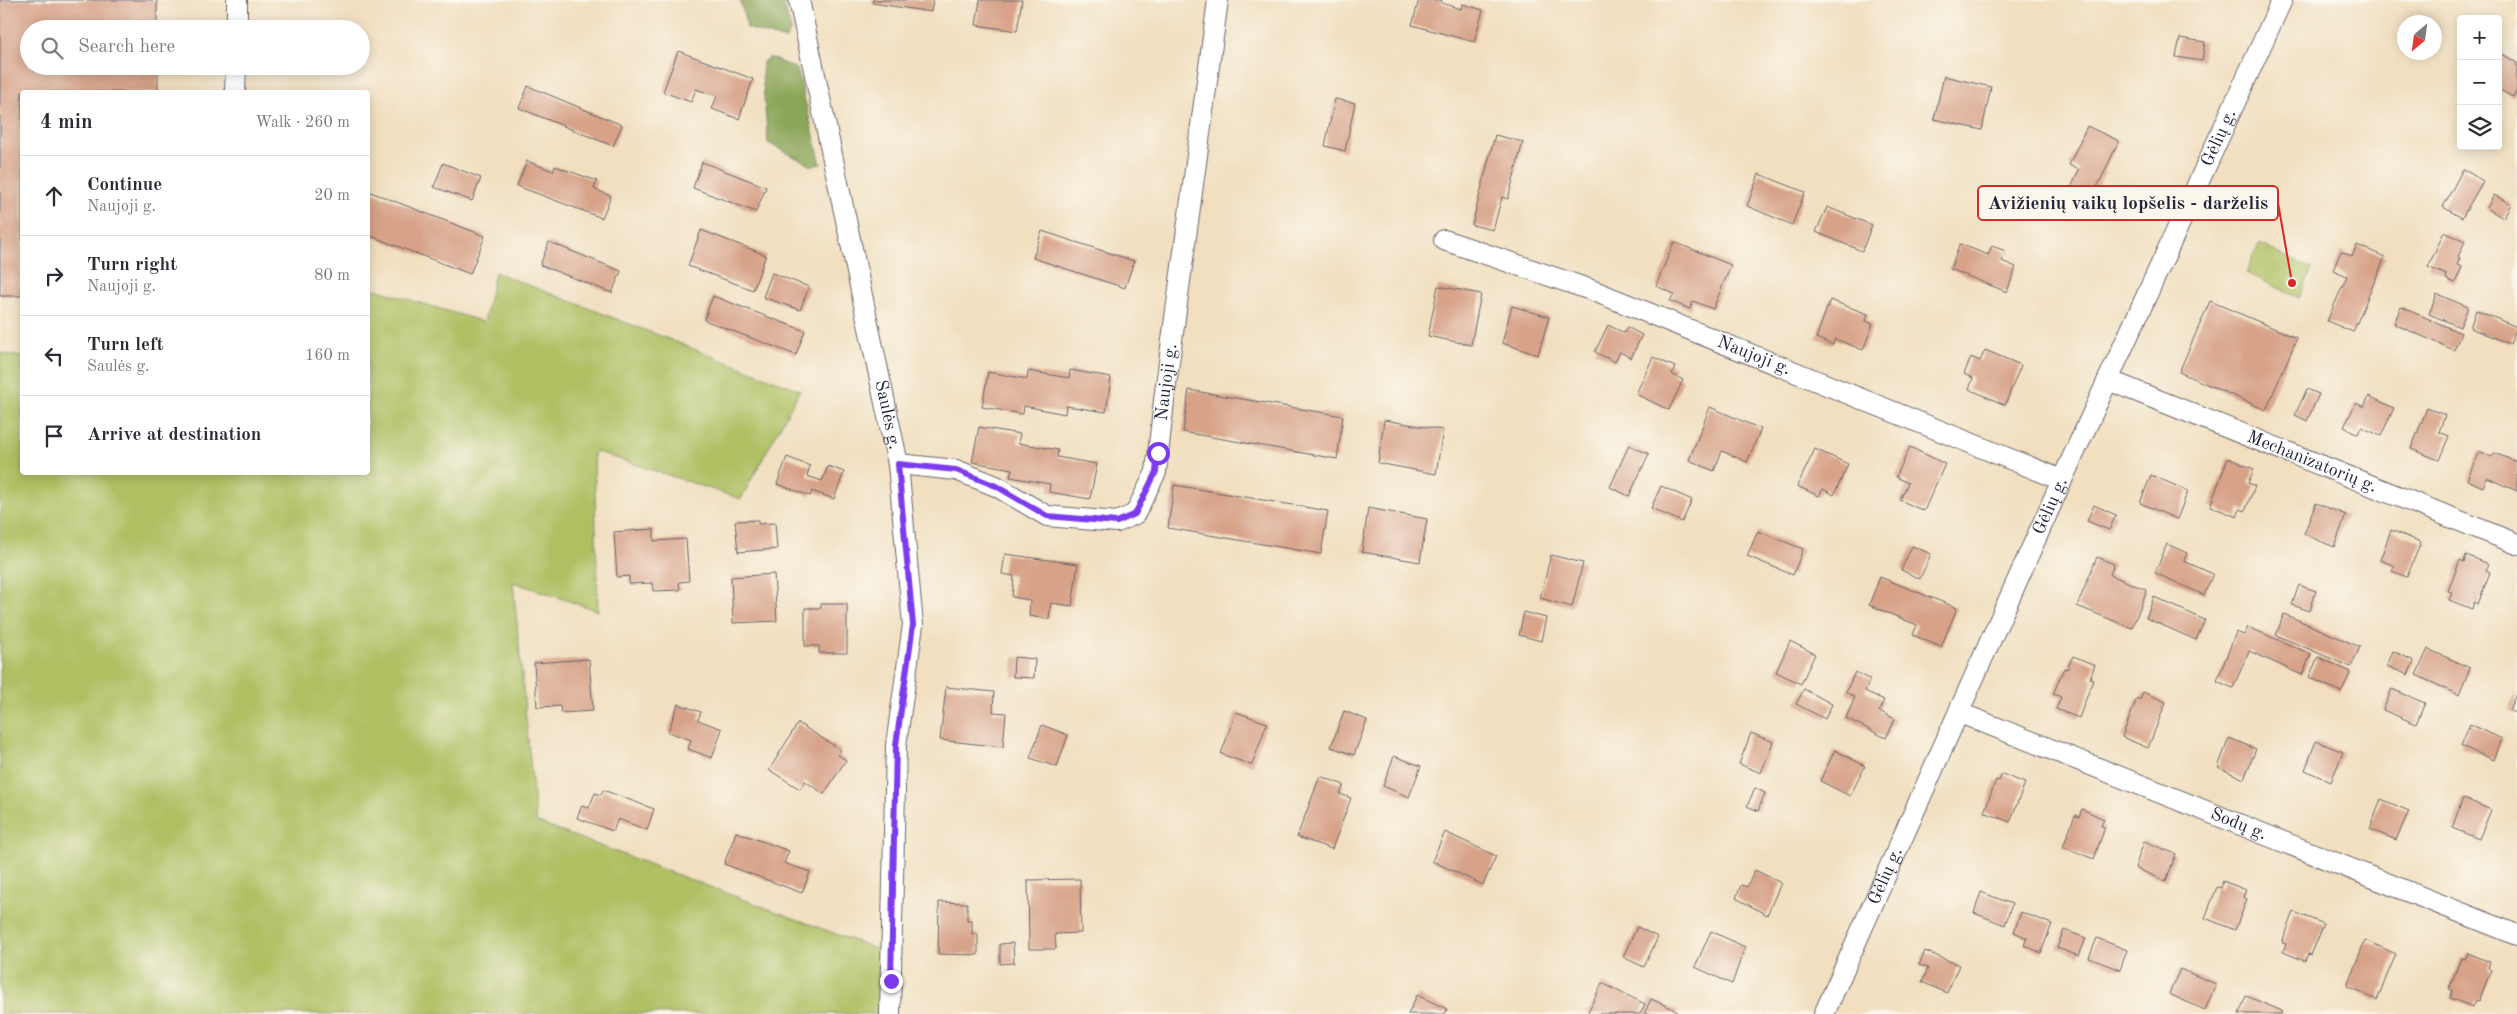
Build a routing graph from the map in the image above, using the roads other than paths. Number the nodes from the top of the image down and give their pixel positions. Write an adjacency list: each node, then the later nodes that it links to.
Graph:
1 (237, 0): 5 (street)
2 (799, 0): 10 (street, Saulės g.)
3 (1218, 0): 10 (street, Naujoji g.)
4 (2282, 0): 9 (street, Gėlių g.)
5 (237, 20)
6 (236, 75): 7 (street)
7 (236, 90)
8 (1444, 240): 11 (street, Naujoji g.)
9 (2108, 380): 11 (street, Gėlių g.); 12 (street, Mechanizatorių g.)
10 (898, 464): 15 (street, Saulės g.)
11 (2062, 480): 13 (street, Gėlių g.)
12 (2517, 544)
13 (1960, 713): 14 (street, Sodų g.); 16 (street, Gėlių g.)
14 (2517, 934)
15 (890, 1014)
16 (1824, 1014)

